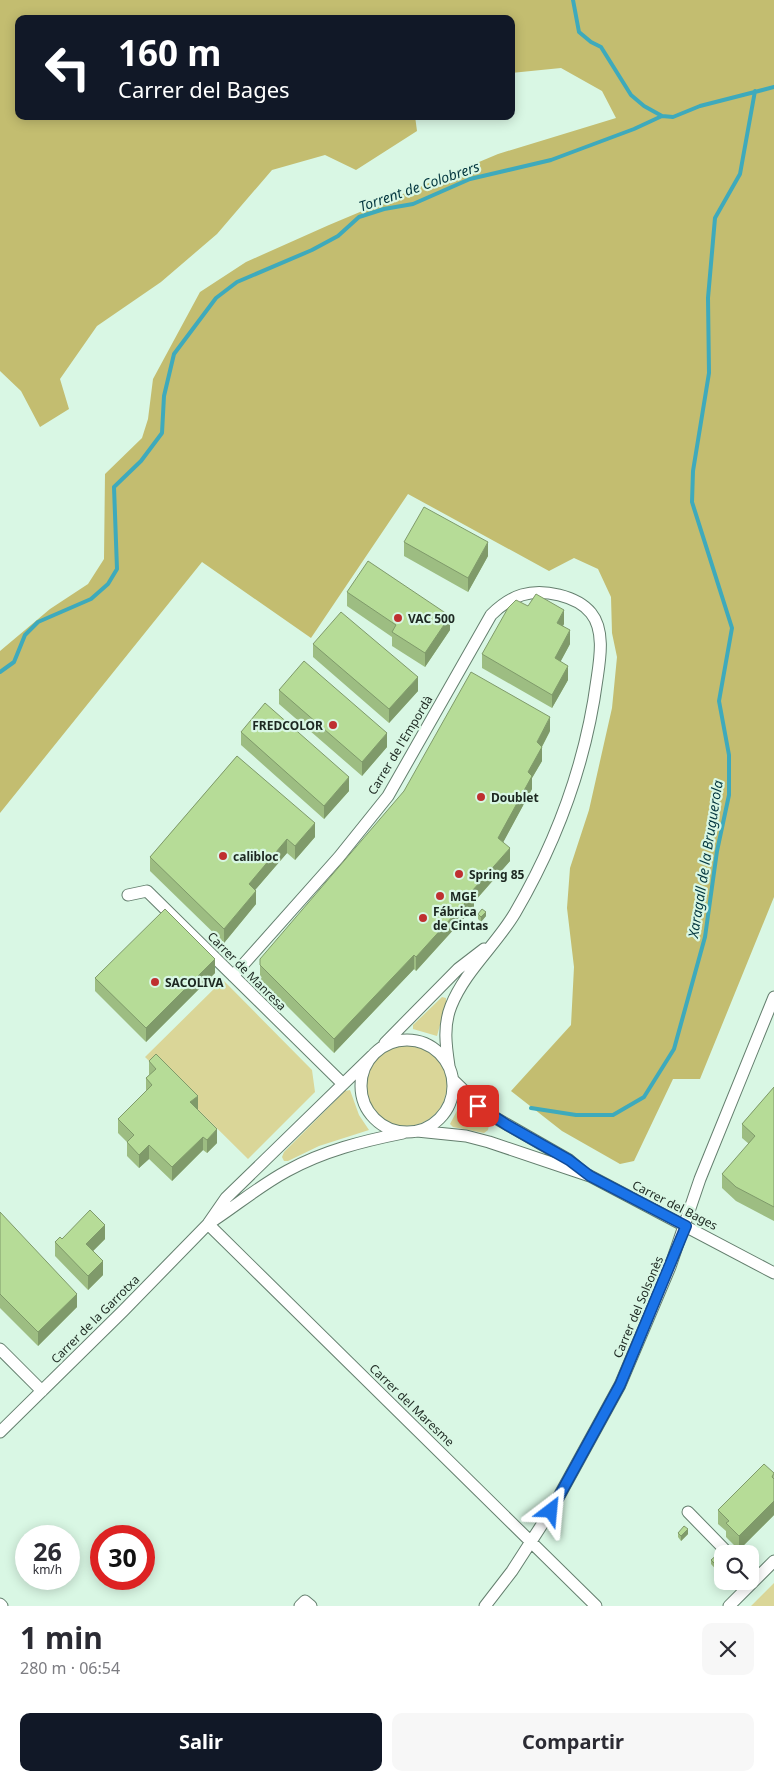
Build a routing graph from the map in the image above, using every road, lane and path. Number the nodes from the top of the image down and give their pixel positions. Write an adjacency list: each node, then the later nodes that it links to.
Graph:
1 (128, 895): 3 (street, Carrer de Manresa)
2 (497, 939): 3 (street, Carrer de l'Empordà); 5 (street); 7 (street)
3 (233, 976): 9 (street, Carrer de Manresa)
4 (774, 997): 13 (street, Carrer del Solsonès)
5 (382, 1047): 6 (street); 7 (street)
6 (372, 1056): 9 (street, Carrer de la Garrotxa); 10 (street)
7 (449, 1066): 8 (street)
8 (453, 1080): 10 (street); 11 (street, Carrer del Bages)
9 (342, 1083): 12 (street, Carrer de la Garrotxa)
10 (412, 1132): 11 (street, Carrer del Bages); 12 (street, Carrer de la Garrotxa)
11 (590, 1176): 13 (street, Carrer del Bages)
12 (208, 1224): 16 (street, Carrer de la Garrotxa); 19 (street, Carrer del Maresme)
13 (686, 1226): 14 (street, Carrer del Bages); 19 (street, Carrer del Solsonès)
14 (774, 1273)
15 (0, 1349): 16 (street)
16 (42, 1391): 17 (street, Carrer de la Garrotxa)
17 (0, 1432)
18 (688, 1512): 20 (street)
19 (531, 1541): 26 (street, Carrer del Solsonès); 27 (street, Carrer del Maresme)
20 (720, 1545)
21 (774, 1561): 22 (street)
22 (759, 1572)
23 (742, 1590): 28 (street)
24 (300, 1606): 25 (street)
25 (311, 1606)
26 (485, 1606)
27 (596, 1606)
28 (728, 1606)

